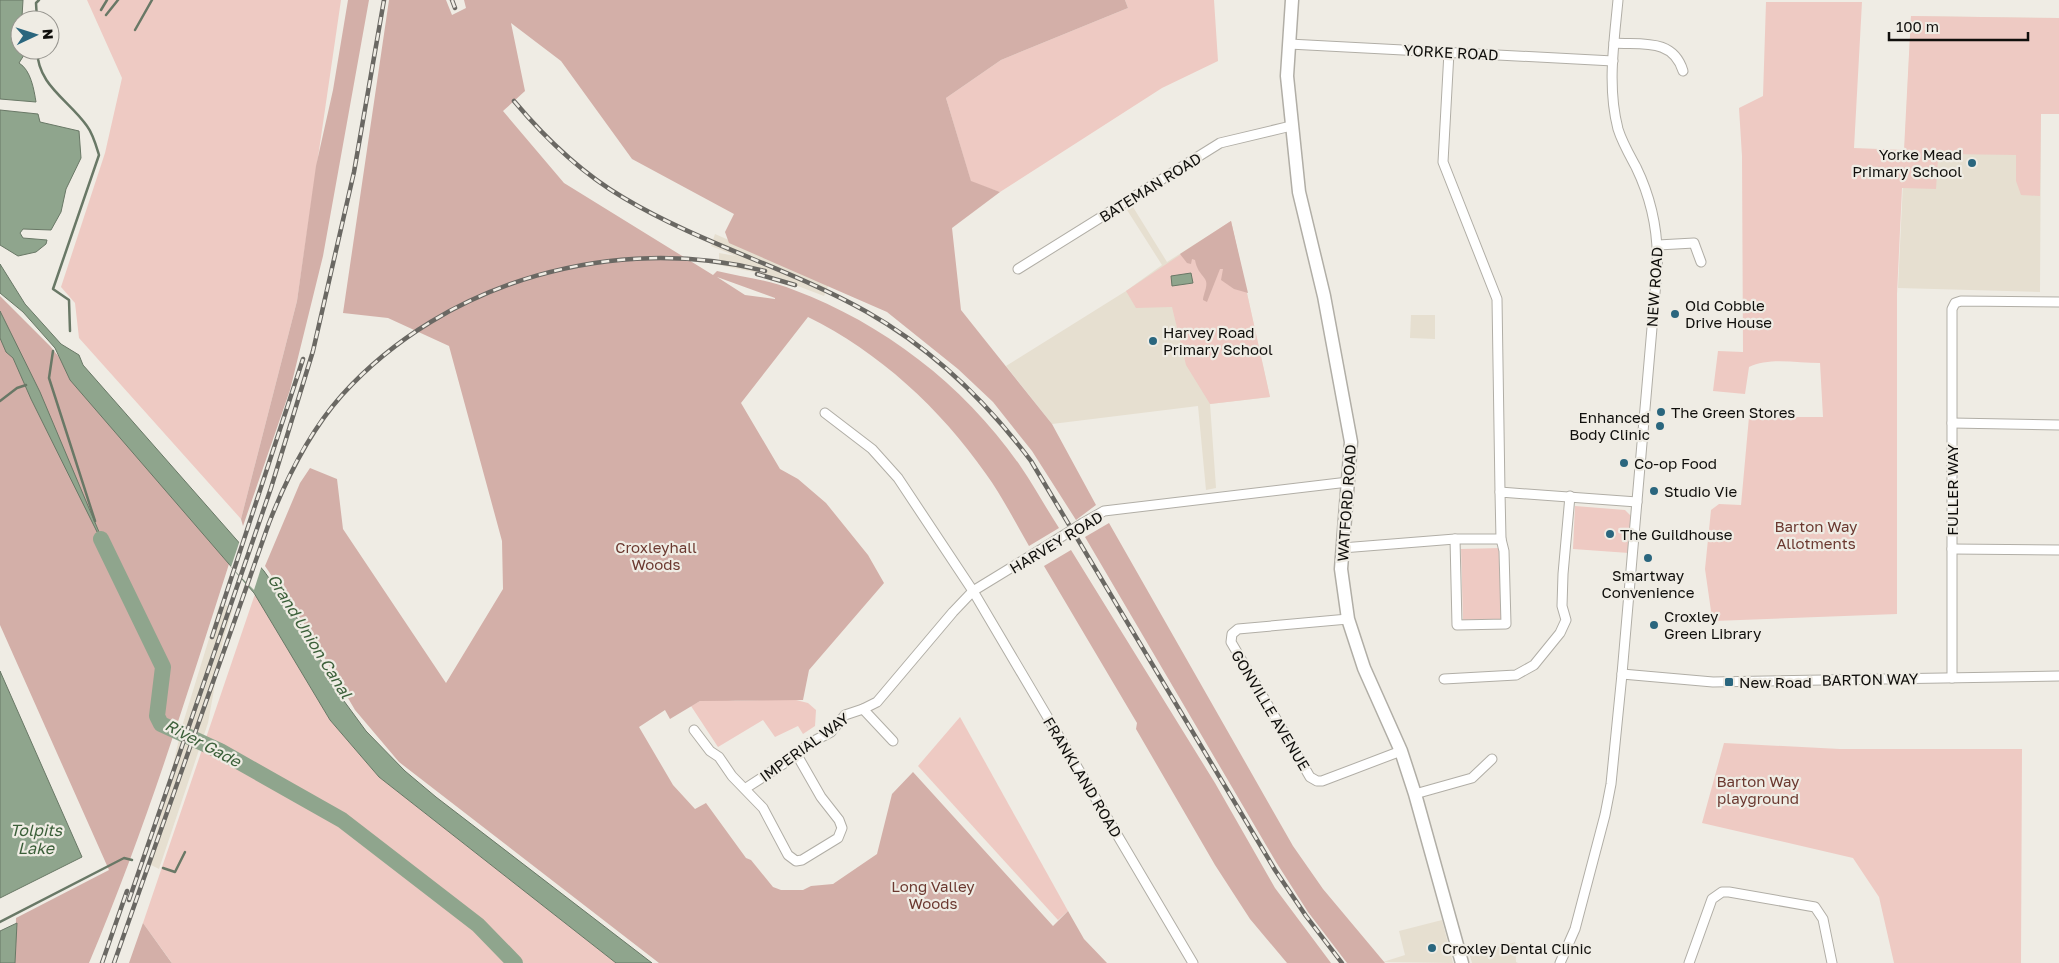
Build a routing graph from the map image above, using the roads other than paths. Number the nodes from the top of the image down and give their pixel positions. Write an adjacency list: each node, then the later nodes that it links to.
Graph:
1 (1292, 0): 4 (main road, WATFORD ROAD)
2 (1618, 0): 3 (street, NEW ROAD)
3 (1614, 43): 6 (street, NEW ROAD); 7 (street)
4 (1289, 44): 5 (street, YORKE ROAD); 8 (main road, WATFORD ROAD)
5 (1449, 52): 6 (street, YORKE ROAD); 17 (street)
6 (1613, 61): 9 (street, NEW ROAD)
7 (1683, 71)
8 (1291, 126): 11 (street, BATEMAN ROAD); 16 (main road, WATFORD ROAD)
9 (1658, 245): 10 (street); 19 (street, NEW ROAD)
10 (1700, 262)
11 (1018, 269)
12 (2059, 302): 14 (street, FULLER WAY)
13 (826, 413): 25 (street, FRANKLAND ROAD)
14 (1952, 422): 15 (street); 23 (street, FULLER WAY)
15 (2059, 425)
16 (1348, 482): 22 (main road, WATFORD ROAD); 25 (street, HARVEY ROAD, bridge)
17 (1500, 492): 18 (street); 21 (street)
18 (1570, 496): 19 (street); 30 (street)
19 (1637, 502): 27 (street, NEW ROAD)
20 (1455, 539): 21 (street); 21 (street); 22 (street)
21 (1501, 539)
22 (1342, 548): 26 (main road, WATFORD ROAD)
23 (1952, 549): 24 (street); 29 (street, FULLER WAY)
24 (2059, 550)
25 (973, 591): 31 (street, HARVEY ROAD); 39 (street, FRANKLAND ROAD)
26 (1348, 619): 34 (main road, WATFORD ROAD); 34 (street, GONVILLE AVENUE)
27 (1622, 674): 29 (street, BARTON WAY); 41 (street, NEW ROAD)
28 (2059, 676): 29 (street, BARTON WAY)
29 (1952, 678)
30 (1444, 679)
31 (863, 710): 33 (street); 35 (street, IMPERIAL WAY)
32 (694, 730): 37 (street)
33 (892, 741)
34 (1401, 751): 38 (main road, WATFORD ROAD)
35 (797, 755): 37 (street, IMPERIAL WAY); 37 (street)
36 (1492, 760): 38 (street)
37 (746, 788)
38 (1415, 794): 40 (main road, WATFORD ROAD)
39 (1193, 963)
40 (1462, 963)
41 (1560, 963)
42 (1689, 963): 43 (street)
43 (1832, 963)

